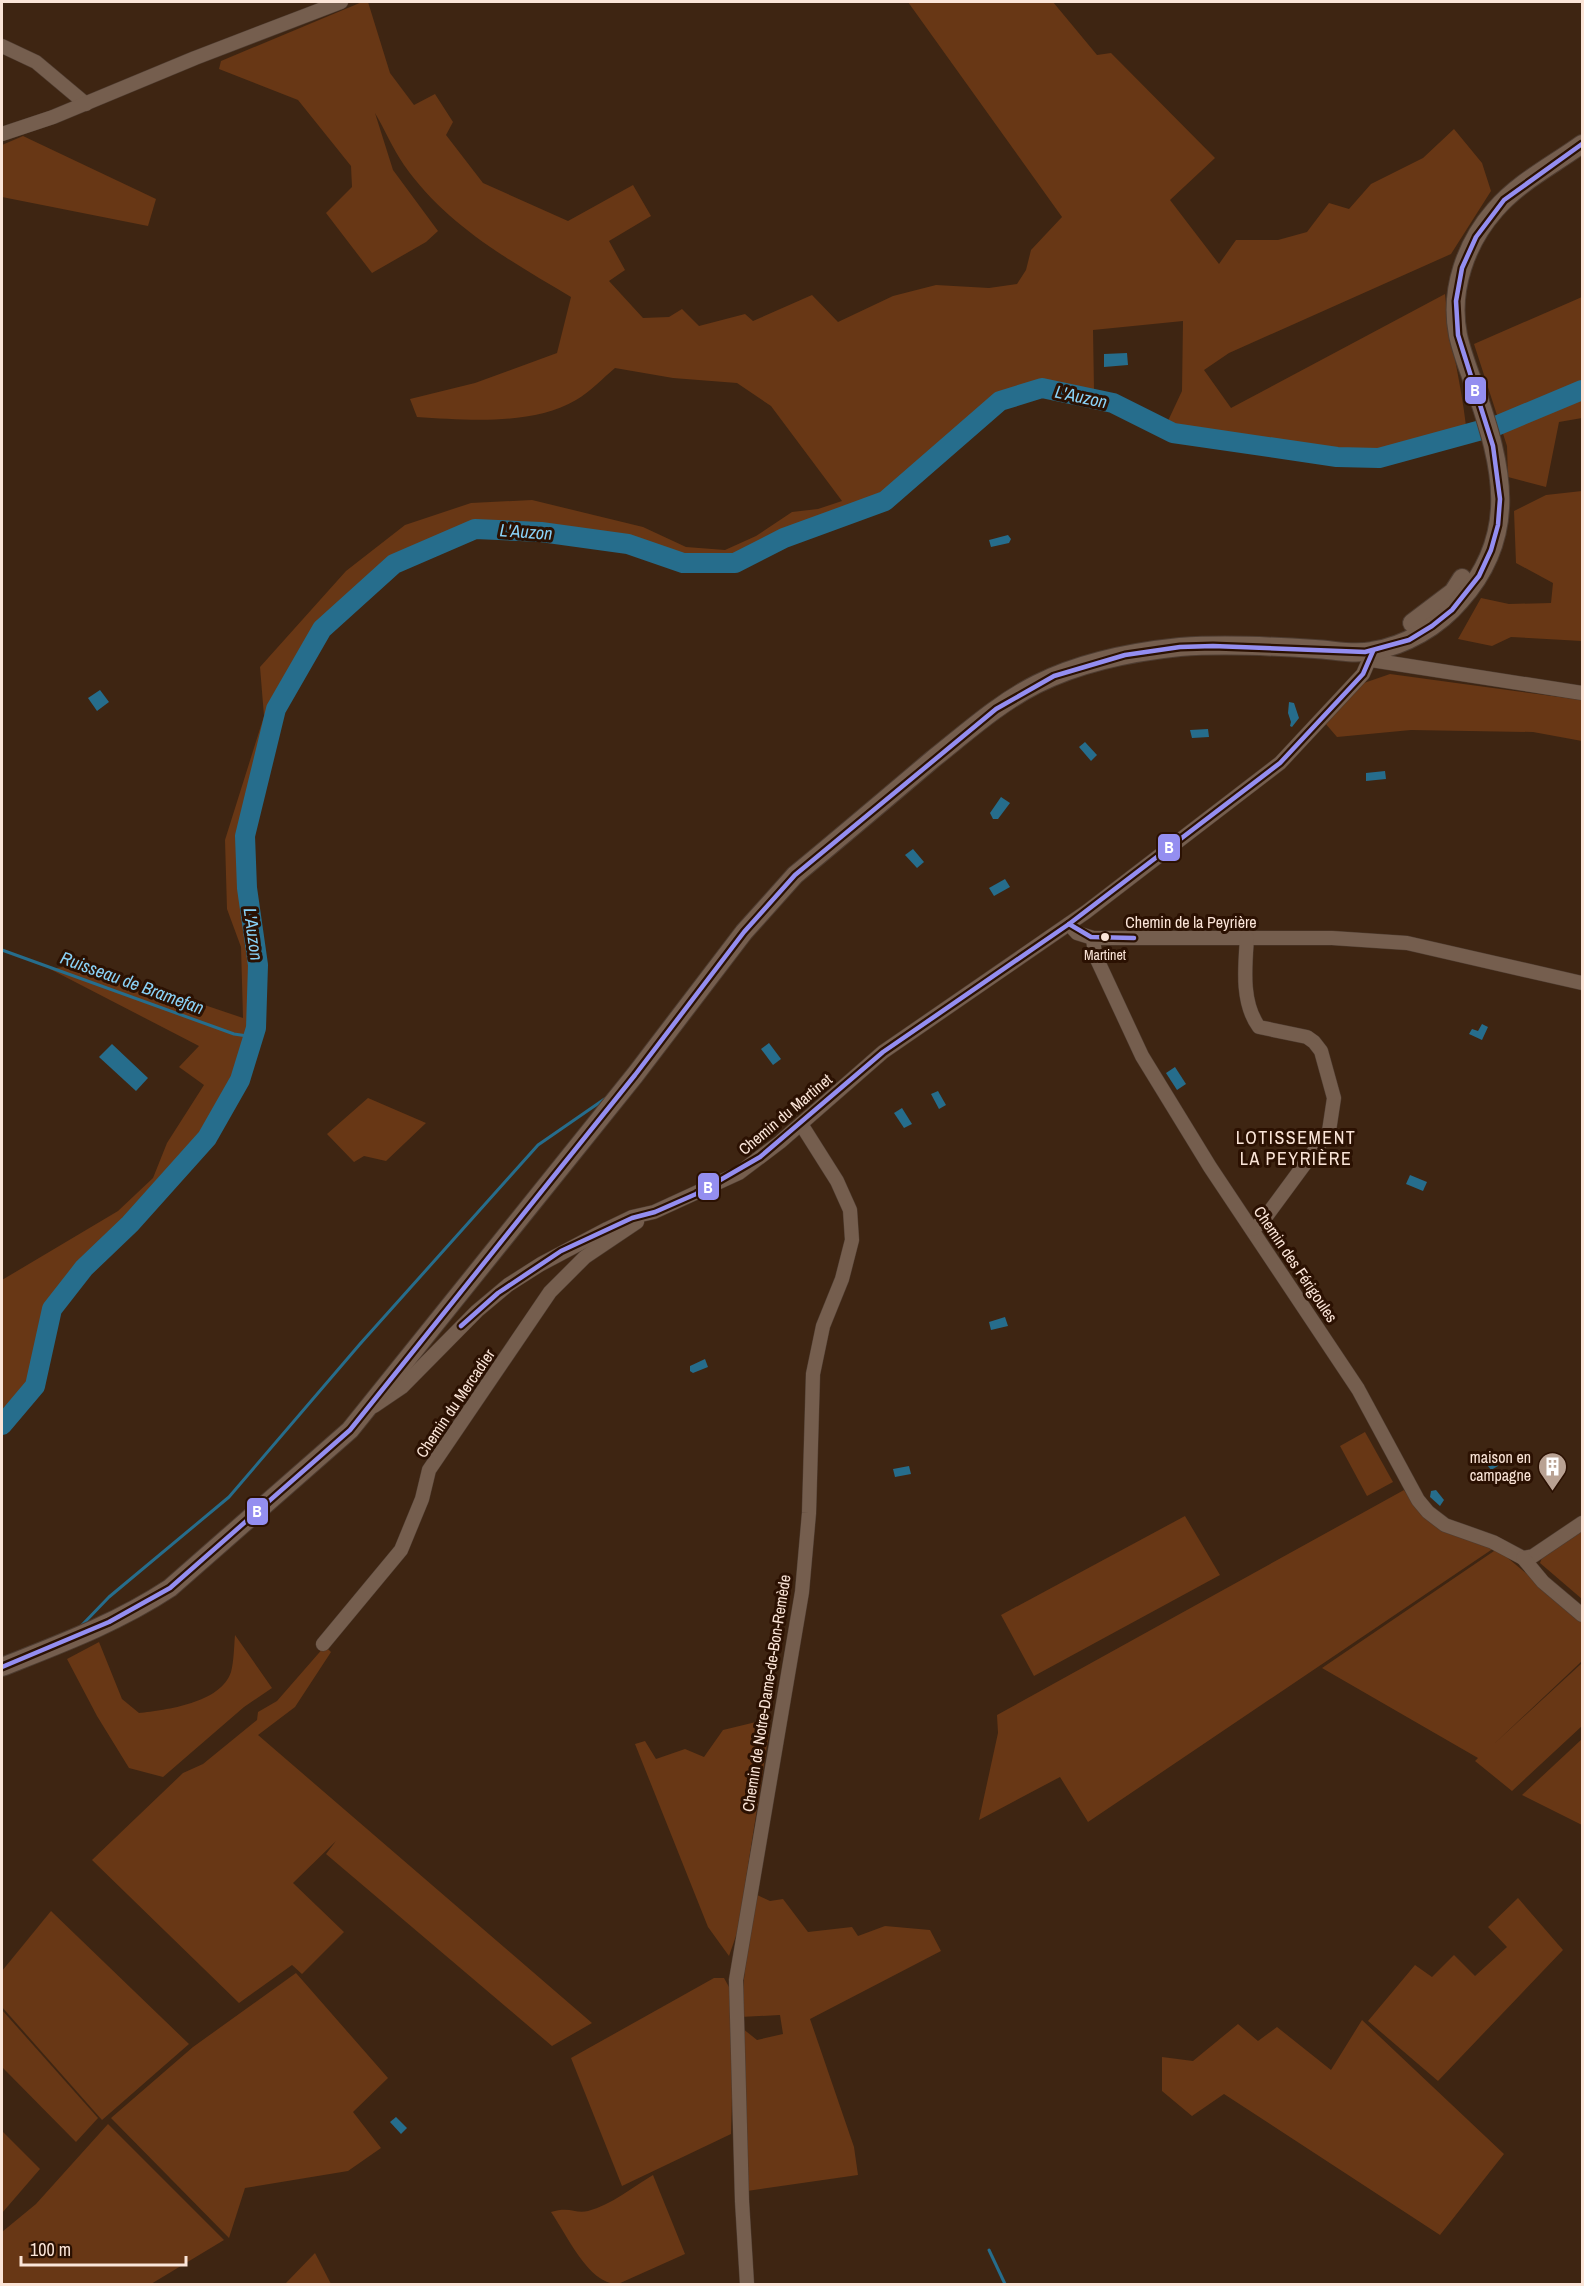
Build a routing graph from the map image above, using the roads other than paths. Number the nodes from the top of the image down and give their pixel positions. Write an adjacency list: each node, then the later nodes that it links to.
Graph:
1 (341, 2): 3 (street)
2 (2, 46): 3 (street)
3 (86, 104): 4 (street)
4 (2, 134)
5 (1575, 149): 6 (main road)
6 (1498, 467): 7 (main road); 7 (main road)
7 (1369, 651): 8 (street); 9 (street, Chemin de la Peyrière); 16 (main road)
8 (1582, 693)
9 (1069, 924): 10 (street); 13 (street, Chemin du Martinet)
10 (1093, 938): 11 (street, Chemin de la Peyrière); 15 (street, Chemin des Férigoules)
11 (1247, 938): 12 (street, Chemin de la Peyrière); 15 (street)
12 (1582, 983)
13 (801, 1124): 14 (street, Chemin du Martinet); 22 (street, Chemin de Notre-Dame-de-Bon-Remède)
14 (654, 1212): 16 (street, Chemin du Martinet); 20 (street, Chemin du Mercadier)
15 (1253, 1229): 18 (street, Chemin des Férigoules)
16 (367, 1411): 21 (main road)
17 (1582, 1523): 18 (street)
18 (1523, 1558): 19 (street, Chemin des Férigoules)
19 (1582, 1615)
20 (323, 1644)
21 (2, 1667)
22 (747, 2284)

